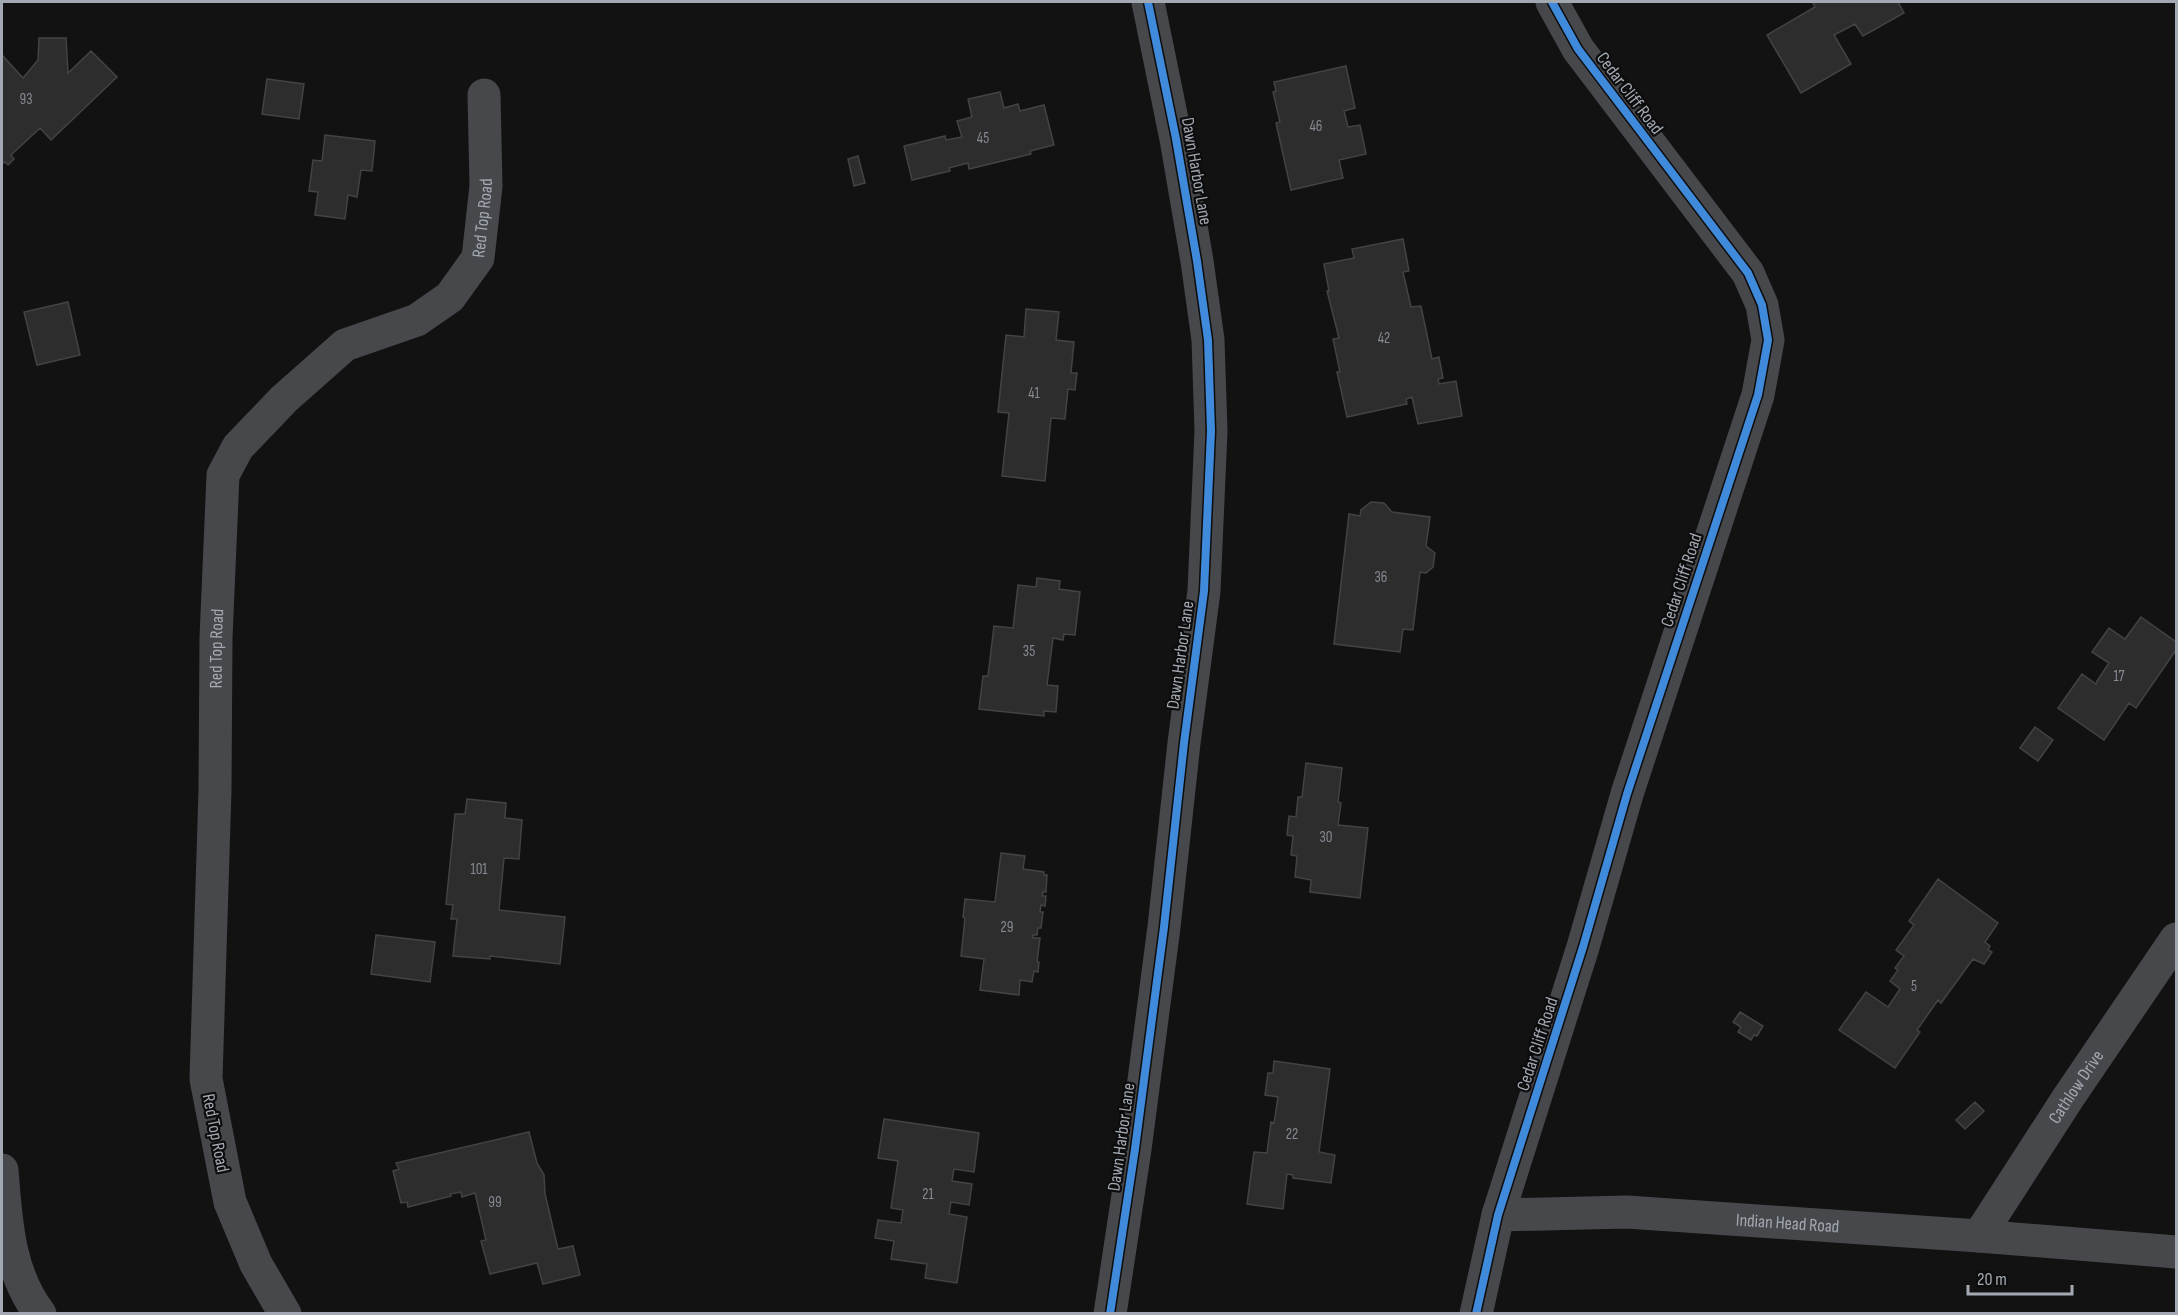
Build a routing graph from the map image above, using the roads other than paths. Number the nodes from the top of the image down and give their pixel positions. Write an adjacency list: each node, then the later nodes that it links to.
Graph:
1 (1148, 2): 11 (street, Dawn Harbor Lane)
2 (1552, 2): 6 (street, Cedar Cliff Road)
3 (484, 95): 10 (street, Red Top Road)
4 (2176, 939): 7 (street, Cathlow Drive)
5 (2, 1170): 9 (street)
6 (1498, 1215): 7 (street, Indian Head Road); 12 (street)
7 (1979, 1236): 8 (street, Indian Head Road)
8 (2176, 1252)
9 (40, 1314)
10 (285, 1314)
11 (1110, 1314)
12 (1476, 1314)

